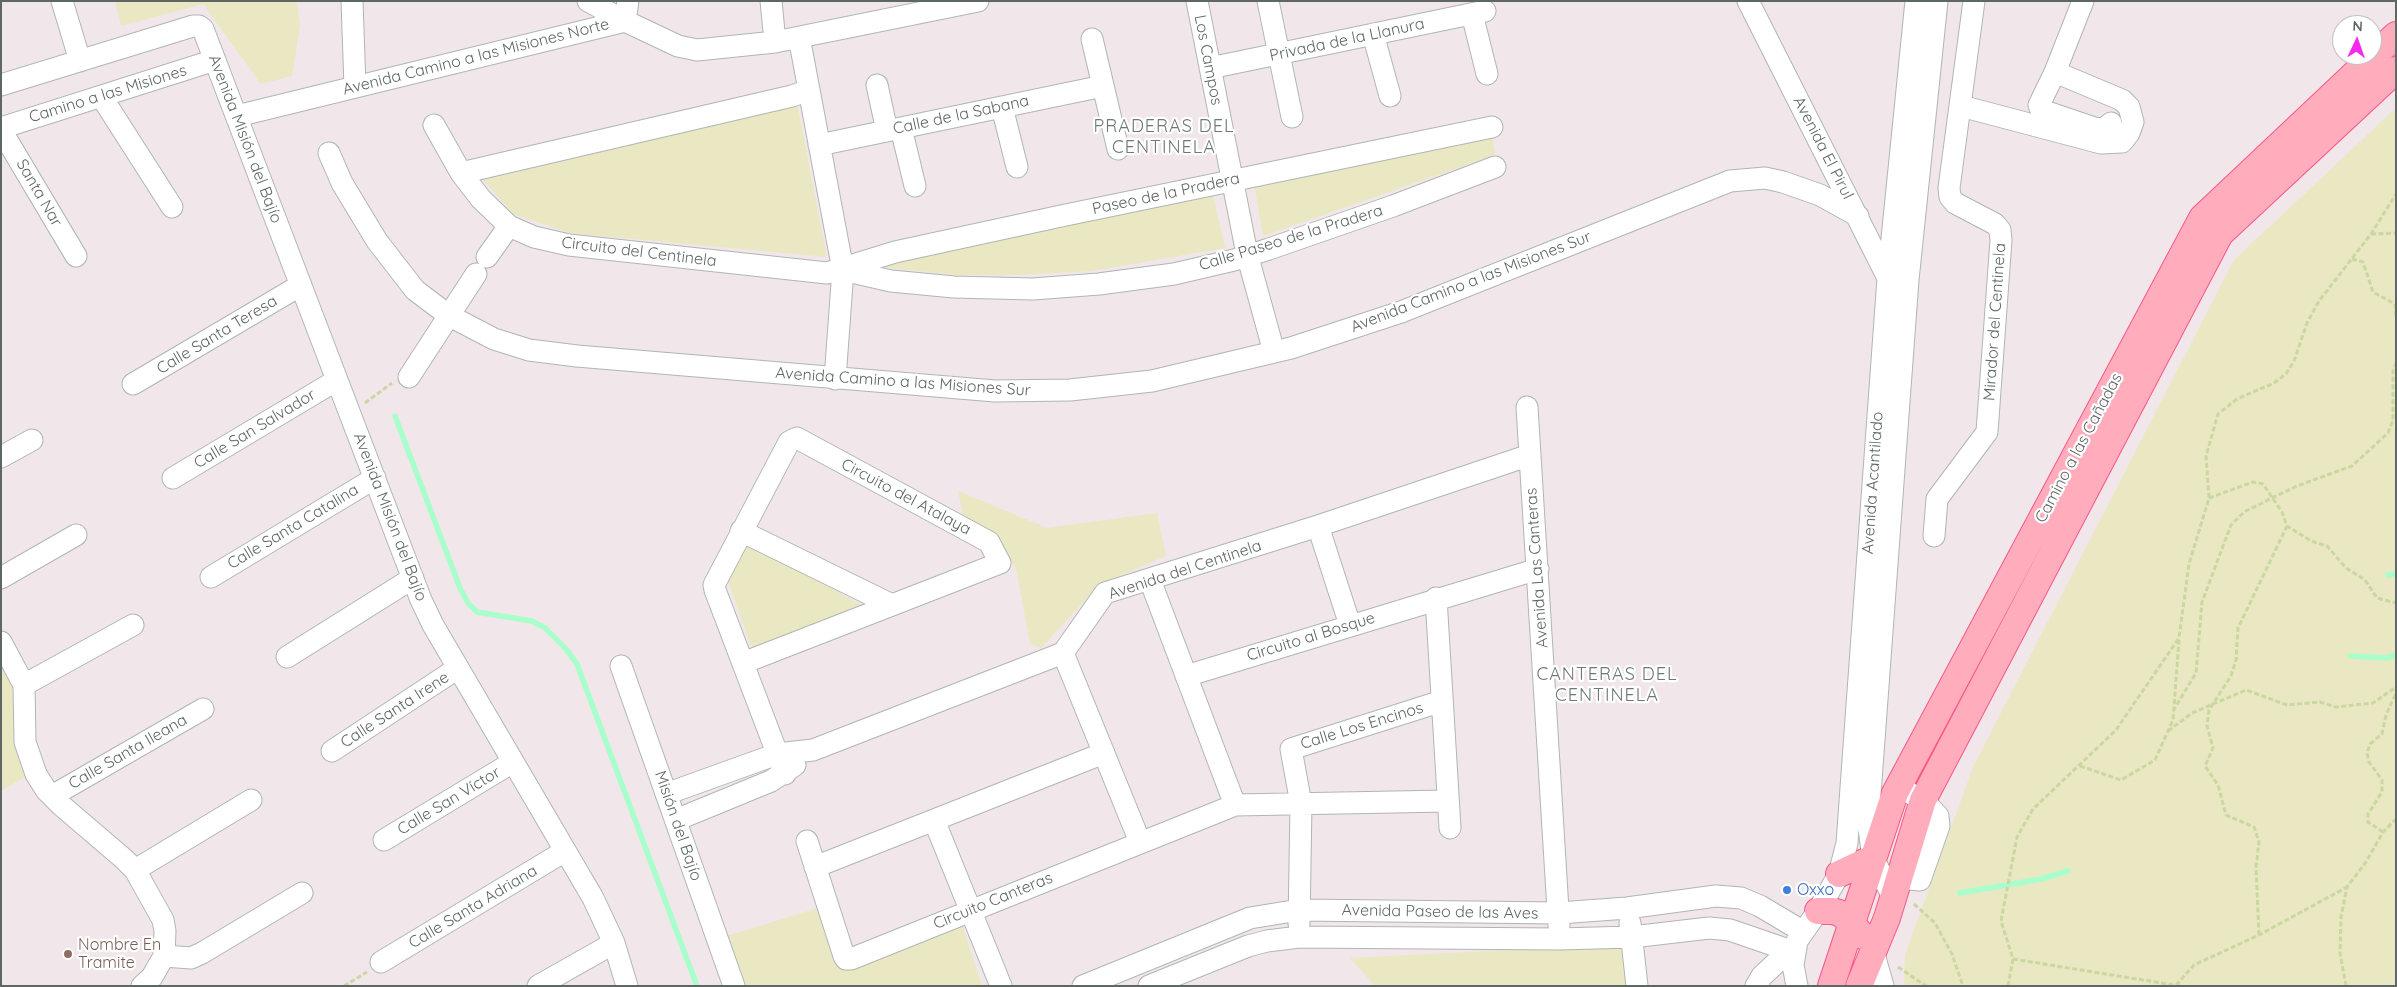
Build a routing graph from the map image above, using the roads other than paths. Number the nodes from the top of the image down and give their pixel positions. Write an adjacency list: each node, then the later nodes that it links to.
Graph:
1 (62, 1): 22 (street)
2 (352, 1): 30 (street)
3 (588, 1): 14 (street)
4 (771, 1): 19 (street)
5 (978, 1): 13 (street, Avenida Camino a las Misiones Norte)
6 (1197, 1): 23 (street, Los Campos)
7 (1268, 1): 20 (street)
8 (1748, 1): 52 (street, Avenida El Pirul)
9 (1916, 1): 57 (street, Avenida Acantilado)
10 (1937, 1): 57 (street, Avenida Acantilado)
11 (1973, 1): 34 (street, Mirador del Centinela)
12 (2084, 1): 25 (street)
13 (915, 7): 17 (street, Avenida Camino a las Misiones Norte)
14 (627, 11): 19 (street, Avenida Camino a las Misiones Norte); 30 (street, Avenida Camino a las Misiones Norte)
15 (1372, 34): 20 (street, Privada de la Llanura); 26 (street, Privada de la Llanura); 33 (street)
16 (2396, 35): 82 (main road, Camino a las Cañadas)
17 (799, 37): 19 (street, Avenida Camino a las Misiones Norte); 31 (street)
18 (1092, 39): 29 (street)
19 (775, 42)
20 (1279, 54): 23 (street, Privada de la Llanura); 37 (street)
21 (215, 60): 22 (street, Avenida Misión del Bajío); 32 (street, Camino a las Misiones); 36 (street, Avenida Misión del Bajío)
22 (80, 61): 27 (street)
23 (1210, 68): 49 (street, Los Campos)
24 (2396, 70): 83 (main road, Camino a las Cañadas)
25 (2055, 72): 34 (street); 38 (street)
26 (1487, 74)
27 (1, 85)
28 (877, 85): 42 (street)
29 (1103, 86): 35 (street, Calle de la Sabana); 44 (street)
30 (355, 87): 36 (street, Avenida Camino a las Misiones Norte)
31 (809, 90): 43 (street); 48 (street)
32 (101, 96): 41 (street, Camino a las Misiones); 51 (street)
33 (1390, 96)
34 (1961, 106): 74 (street, Mirador del Centinela)
35 (1002, 107): 42 (street, Calle de la Sabana); 46 (street)
36 (237, 116): 58 (street, Avenida Misión del Bajío)
37 (1292, 118)
38 (2111, 124)
39 (434, 125): 48 (street, Circuito del Centinela)
40 (1492, 127): 49 (street, Paseo de la Pradera)
41 (1, 129): 55 (street, Santa Nar)
42 (894, 129): 43 (street, Calle de la Sabana); 50 (street)
43 (819, 145): 56 (street)
44 (1118, 149)
45 (329, 153): 59 (street, Avenida Camino a las Misiones Sur)
46 (1017, 167)
47 (1495, 167): 54 (street, Calle Paseo de la Pradera)
48 (461, 173): 53 (street, Circuito del Centinela)
49 (1232, 180): 54 (street, Los Campos); 56 (street, Paseo de la Pradera)
50 (915, 186)
51 (172, 207)
52 (1858, 216): 57 (street, Avenida El Pirul); 60 (street, Avenida Camino a las Misiones Sur)
53 (508, 226): 56 (street, Circuito del Centinela); 59 (street)
54 (1247, 254): 56 (street, Calle Paseo de la Pradera); 60 (street, Los Campos)
55 (76, 256)
56 (843, 270): 62 (street)
57 (1898, 279): 117 (street, Avenida Acantilado); 120 (street, Avenida Acantilado)
58 (301, 285): 63 (street, Avenida Misión del Bajío); 64 (street, Calle Santa Teresa)
59 (448, 316): 61 (street); 62 (street, Avenida Camino a las Misiones Sur)
60 (1274, 352): 62 (street, Avenida Camino a las Misiones Sur)
61 (409, 376)
62 (835, 379)
63 (337, 380): 69 (street, Calle San Salvador); 70 (street, Avenida Misión del Bajío)
64 (133, 384)
65 (1526, 407): 67 (street, Avenida Las Canteras)
66 (32, 440): 68 (street)
67 (1530, 456): 71 (street, Avenida del Centinela); 75 (street, Avenida Las Canteras)
68 (1, 457)
69 (173, 478)
70 (375, 478): 76 (street, Calle Santa Catalina); 78 (street, Avenida Misión del Bajío)
71 (1318, 526): 79 (street, Avenida del Centinela); 85 (street)
72 (741, 531): 81 (street); 81 (street, Circuito del Atalaya); 89 (street, Circuito del Atalaya)
73 (76, 535): 77 (street)
74 (1934, 536)
75 (1538, 569): 80 (street, Circuito al Bosque); 128 (street, Avenida Las Canteras)
76 (211, 577)
77 (1, 578)
78 (413, 578): 88 (street); 91 (street, Avenida Misión del Bajío)
79 (1150, 580): 87 (street, Avenida del Centinela); 92 (street)
80 (1436, 598): 85 (street, Circuito al Bosque); 94 (street)
81 (892, 605): 89 (street, Circuito del Atalaya)
82 (1992, 610): 83 (main road); 102 (main road, Camino a las Cañadas)
83 (2016, 623): 106 (main road, Camino a las Cañadas)
84 (133, 625): 93 (street)
85 (1350, 625): 92 (street, Circuito al Bosque)
86 (1, 642): 93 (street)
87 (1063, 653): 96 (street); 98 (street)
88 (287, 657)
89 (743, 663): 99 (street, Circuito del Atalaya)
90 (621, 666): 103 (street, Misión del Bajío)
91 (458, 668): 97 (street, Calle Santa Irene); 100 (street, Avenida Misión del Bajío)
92 (1186, 676): 109 (street)
93 (24, 686): 104 (street)
94 (1442, 702): 107 (street); 108 (street, Calle Los Encinos)
95 (203, 708): 104 (street, Calle Santa Ileana)
96 (813, 750): 99 (street); 101 (street)
97 (332, 751)
98 (1104, 753): 111 (street); 115 (street)
99 (777, 754): 101 (street, Circuito del Atalaya); 103 (street)
100 (514, 762): 113 (street, Calle San Víctor); 116 (street, Avenida Misión del Bajío)
101 (785, 774): 110 (street)
102 (1898, 787): 106 (street); 117 (main road, Camino a las Cañadas)
103 (666, 794): 110 (street, Misión del Bajío)
104 (52, 796): 119 (street)
105 (252, 800): 119 (street)
106 (1923, 800): 121 (main road, Camino a las Cañadas)
107 (1447, 801): 108 (street); 112 (street)
108 (1302, 804): 109 (street); 125 (street, Calle Los Encinos)
109 (1235, 805): 115 (street)
110 (676, 820): 144 (street, Misión del Bajío)
111 (934, 820): 118 (street); 124 (street)
112 (1450, 828)
113 (384, 840)
114 (807, 841): 118 (street, Circuito Canteras)
115 (1140, 842): 124 (street, Circuito Canteras)
116 (565, 851): 135 (street, Avenida Misión del Bajío); 139 (street, Calle Santa Adriana)
117 (1873, 858): 120 (main road); 121 (street, Avenida Acantilado); 129 (main road, Camino a las Cañadas)
118 (815, 867): 124 (street, Circuito Canteras)
119 (135, 870): 138 (street)
120 (1839, 874): 126 (street, Avenida Acantilado)
121 (1896, 887): 136 (main road, Camino a las Cañadas)
122 (302, 893): 138 (street)
123 (1627, 908): 128 (street, Avenida Paseo de las Aves); 130 (street, Avenida Paseo de las Aves); 132 (street)
124 (972, 910): 145 (street)
125 (1300, 910): 127 (street, Avenida Paseo de las Aves); 131 (street, Calle Los Encinos); 140 (street, Avenida Paseo de las Aves)
126 (1818, 911): 129 (main road); 130 (street, Avenida Acantilado)
127 (1452, 912): 128 (street, Avenida Paseo de las Aves); 133 (street)
128 (1559, 913): 134 (street, Avenida Las Canteras)
129 (1852, 923): 136 (main road); 150 (main road, Camino a las Cañadas)
130 (1802, 931): 137 (street, Avenida Acantilado)
131 (1299, 937): 133 (street, Avenida Paseo de las Aves); 146 (street, Avenida Paseo de las Aves)
132 (1632, 937): 134 (street, Avenida Paseo de las Aves); 137 (street, Avenida Paseo de las Aves); 147 (street)
133 (1452, 938): 134 (street, Avenida Paseo de las Aves)
134 (1559, 939)
135 (614, 943): 142 (street); 143 (street, Avenida Misión del Bajío)
136 (1873, 951): 151 (main road, Camino a las Cañadas); 152 (street)
137 (1794, 952): 148 (street); 149 (street, Avenida Acantilado)
138 (164, 956): 141 (street)
139 (381, 962)
140 (1090, 984)
141 (142, 986)
142 (538, 986)
143 (627, 986)
144 (734, 986)
145 (1001, 986)
146 (1149, 986)
147 (1637, 986)
148 (1756, 986)
149 (1797, 986)
150 (1831, 986)
151 (1859, 986)
152 (1883, 986)

